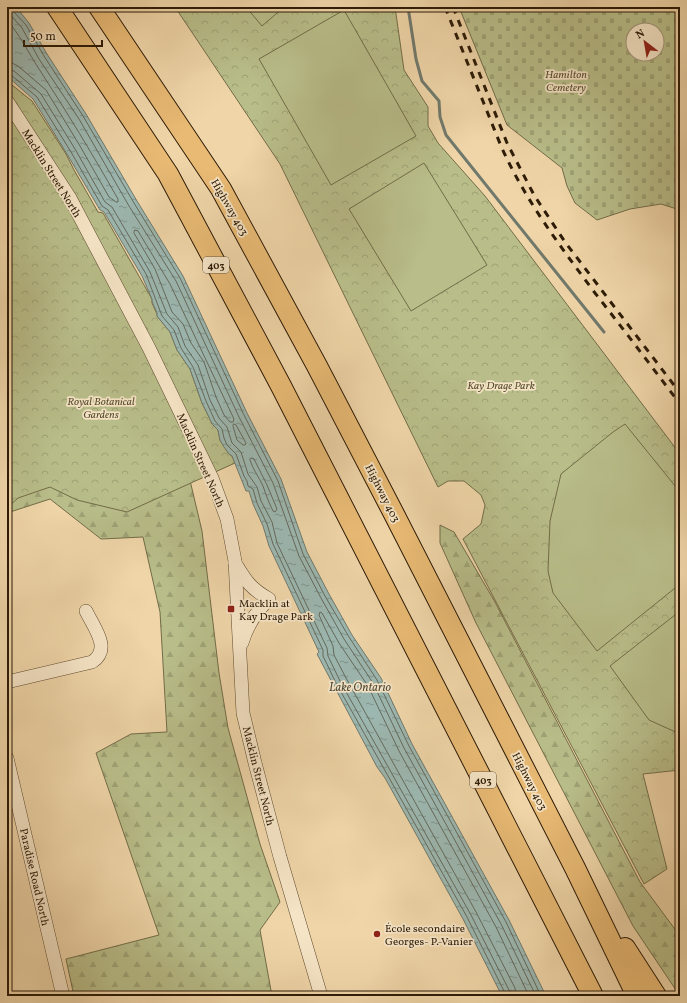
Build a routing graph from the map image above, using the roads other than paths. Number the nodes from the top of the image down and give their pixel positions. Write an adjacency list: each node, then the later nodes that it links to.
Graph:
1 (57, 7): 10 (highway, 403)
2 (99, 7): 9 (highway, Highway 403)
3 (7, 101): 4 (street, Macklin Street North)
4 (234, 561): 6 (street, Macklin Street North); 6 (street)
5 (86, 611): 7 (street)
6 (240, 650): 12 (street, Macklin Street North)
7 (7, 682)
8 (7, 758): 11 (street, Paradise Road North)
9 (575, 868): 13 (highway, Highway 403); 14 (highway)
10 (592, 995)
11 (63, 996)
12 (321, 996)
13 (637, 996)
14 (656, 996)

